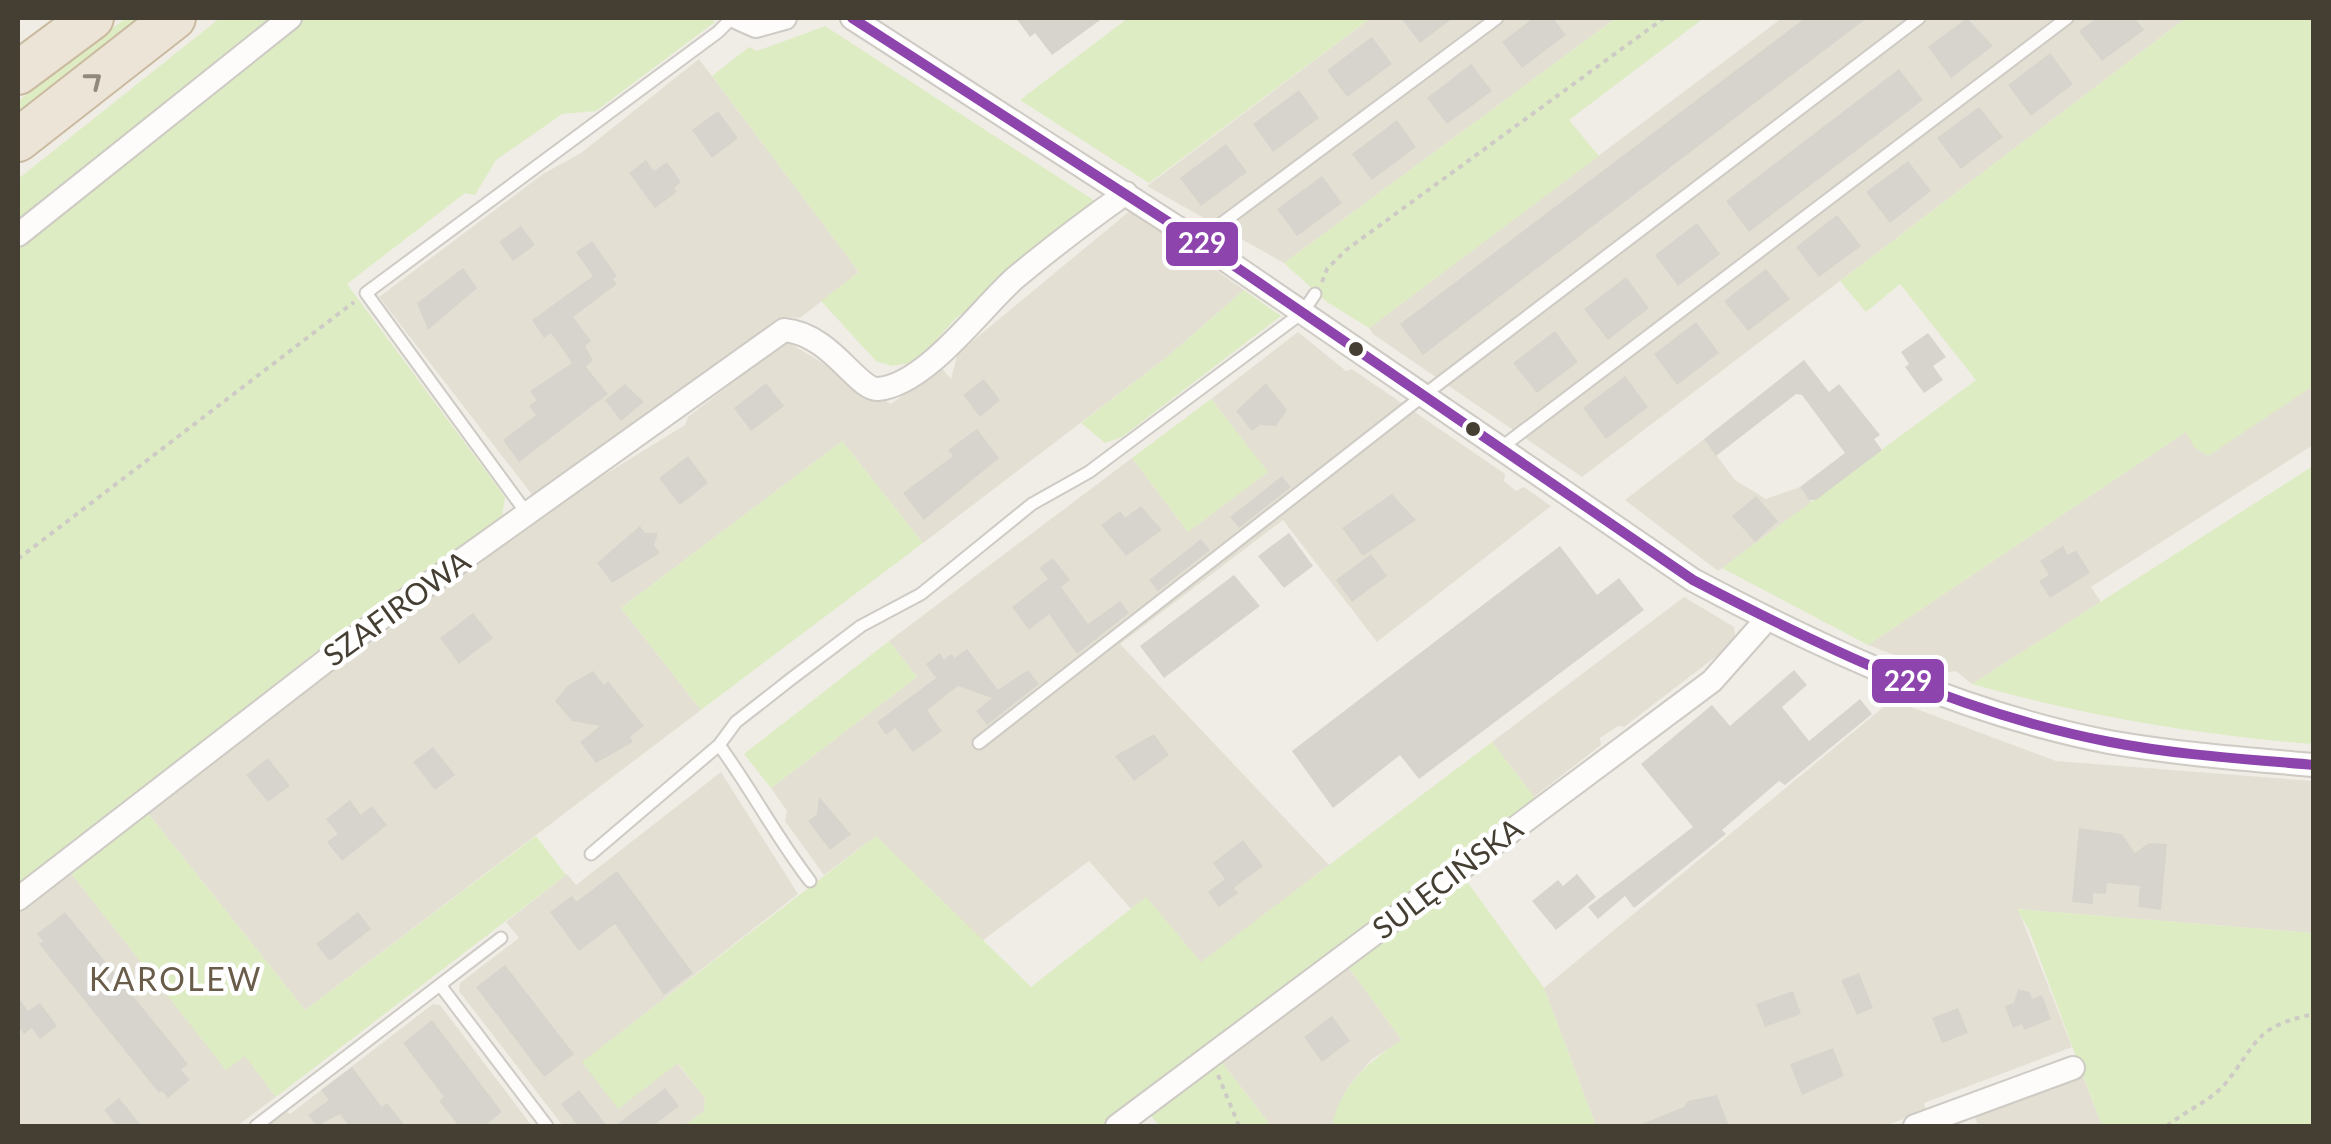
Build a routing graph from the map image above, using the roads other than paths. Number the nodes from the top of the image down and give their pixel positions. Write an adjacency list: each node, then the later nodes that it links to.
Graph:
1 (92, 18): 10 (highway)
2 (174, 18): 11 (highway, one-way to 2)
3 (290, 18): 13 (street)
4 (735, 18): 5 (street); 18 (lane)
5 (785, 18)
6 (852, 18): 12 (street)
7 (1497, 18): 14 (lane)
8 (1919, 18): 16 (lane)
9 (2067, 18): 17 (lane)
10 (18, 73)
11 (18, 140)
12 (1126, 193): 14 (street); 18 (street, SZAFIROWA)
13 (18, 235)
14 (1198, 241): 15 (street)
15 (1309, 303): 16 (street); 21 (lane)
16 (1424, 394): 17 (street); 20 (lane)
17 (1502, 448): 19 (street)
18 (528, 515): 25 (street, SZAFIROWA)
19 (1767, 620): 22 (street); 31 (street, SULĘCIŃSKA)
20 (979, 743)
21 (719, 746): 23 (lane); 24 (lane)
22 (2314, 765)
23 (591, 854)
24 (810, 881)
25 (18, 899)
26 (501, 938): 27 (lane)
27 (440, 985): 29 (lane); 30 (lane)
28 (2072, 1068): 32 (street)
29 (256, 1126)
30 (547, 1126)
31 (1117, 1126)
32 (1915, 1126)

